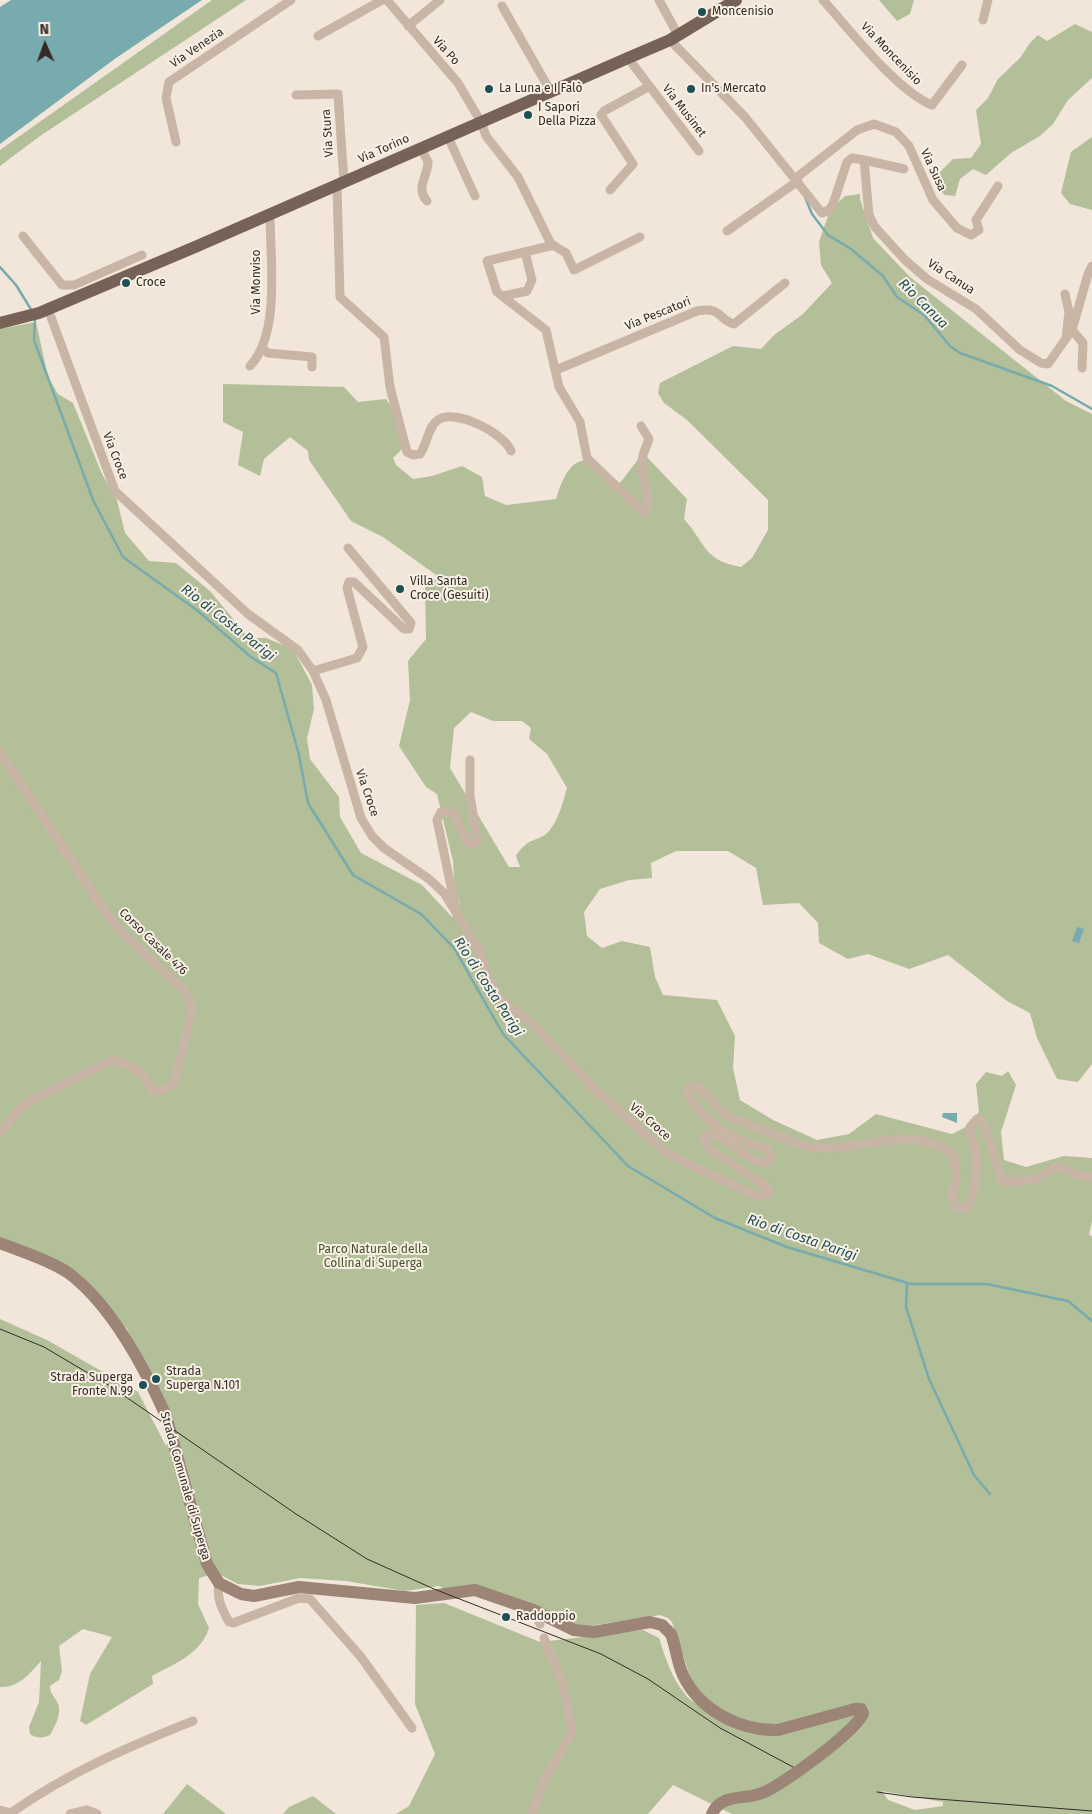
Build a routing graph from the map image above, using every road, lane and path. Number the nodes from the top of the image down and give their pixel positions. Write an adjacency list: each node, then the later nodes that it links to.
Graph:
1 (291, 0): 21 (street, Via Venezia)
2 (382, 0): 12 (street)
3 (387, 0): 11 (street, Via Po)
4 (658, 0): 13 (street)
5 (736, 0): 13 (main road, Via Torino)
6 (823, 0): 15 (street, Via Moncenisio)
7 (988, 0): 10 (street)
8 (437, 1): 11 (street)
9 (502, 6): 17 (street)
10 (983, 20)
11 (408, 26): 19 (street, Via Po)
12 (318, 36)
13 (674, 37): 14 (main road, Via Torino); 26 (street)
14 (628, 58): 16 (street, Via Musinet); 17 (main road, Via Torino)
15 (962, 64)
16 (648, 87): 23 (street, Via Musinet); 29 (street, Via Musinet)
17 (551, 92): 19 (main road, Via Torino)
18 (296, 95): 27 (street, Via Stura)
19 (481, 122): 20 (main road, Via Torino); 36 (street)
20 (448, 137): 22 (main road, Via Torino); 30 (street)
21 (176, 142)
22 (421, 148): 27 (main road, Via Torino); 31 (street)
23 (700, 152)
24 (864, 160): 25 (street); 26 (street); 46 (street, Via Canua)
25 (904, 168)
26 (797, 180): 28 (street, Via Susa); 33 (street)
27 (341, 184): 32 (main road, Via Torino); 53 (street)
28 (998, 186)
29 (610, 190)
30 (475, 196)
31 (427, 201)
32 (270, 215): 40 (main road, Via Torino); 47 (street, Via Monviso)
33 (727, 231)
34 (23, 236): 40 (street)
35 (640, 237): 36 (street)
36 (554, 245): 37 (street)
37 (525, 252): 43 (street); 43 (street)
38 (142, 255): 40 (street)
39 (1092, 266): 46 (street, Via Canua)
40 (118, 273): 44 (main road, Via Torino)
41 (785, 284): 51 (street, Via Pescatori)
42 (1065, 294): 46 (street, Via Canua)
43 (503, 296): 51 (street)
44 (39, 312): 45 (main road, Via Torino); 55 (street, Via Croce)
45 (0, 323)
46 (1069, 334): 50 (street)
47 (263, 349): 48 (street, Via Monviso); 49 (street)
48 (250, 366)
49 (312, 367)
50 (1082, 368)
51 (556, 370): 52 (street)
52 (641, 426)
53 (511, 451)
54 (348, 548): 55 (street)
55 (313, 671): 58 (street, Via Croce)
56 (0, 752): 59 (street, Corso Casale 476)
57 (470, 760): 58 (street)
58 (455, 913): 60 (street, Via Croce)
59 (0, 1133)
60 (1092, 1177)
61 (0, 1244): 62 (street, Strada Comunale di Superga)
62 (218, 1583): 63 (street); 67 (street)
63 (533, 1610): 64 (street); 72 (street)
64 (540, 1624)
65 (544, 1638): 71 (street)
66 (193, 1721): 68 (street)
67 (412, 1728)
68 (0, 1810)
69 (70, 1814): 70 (street)
70 (97, 1814)
71 (532, 1814)
72 (712, 1814)

